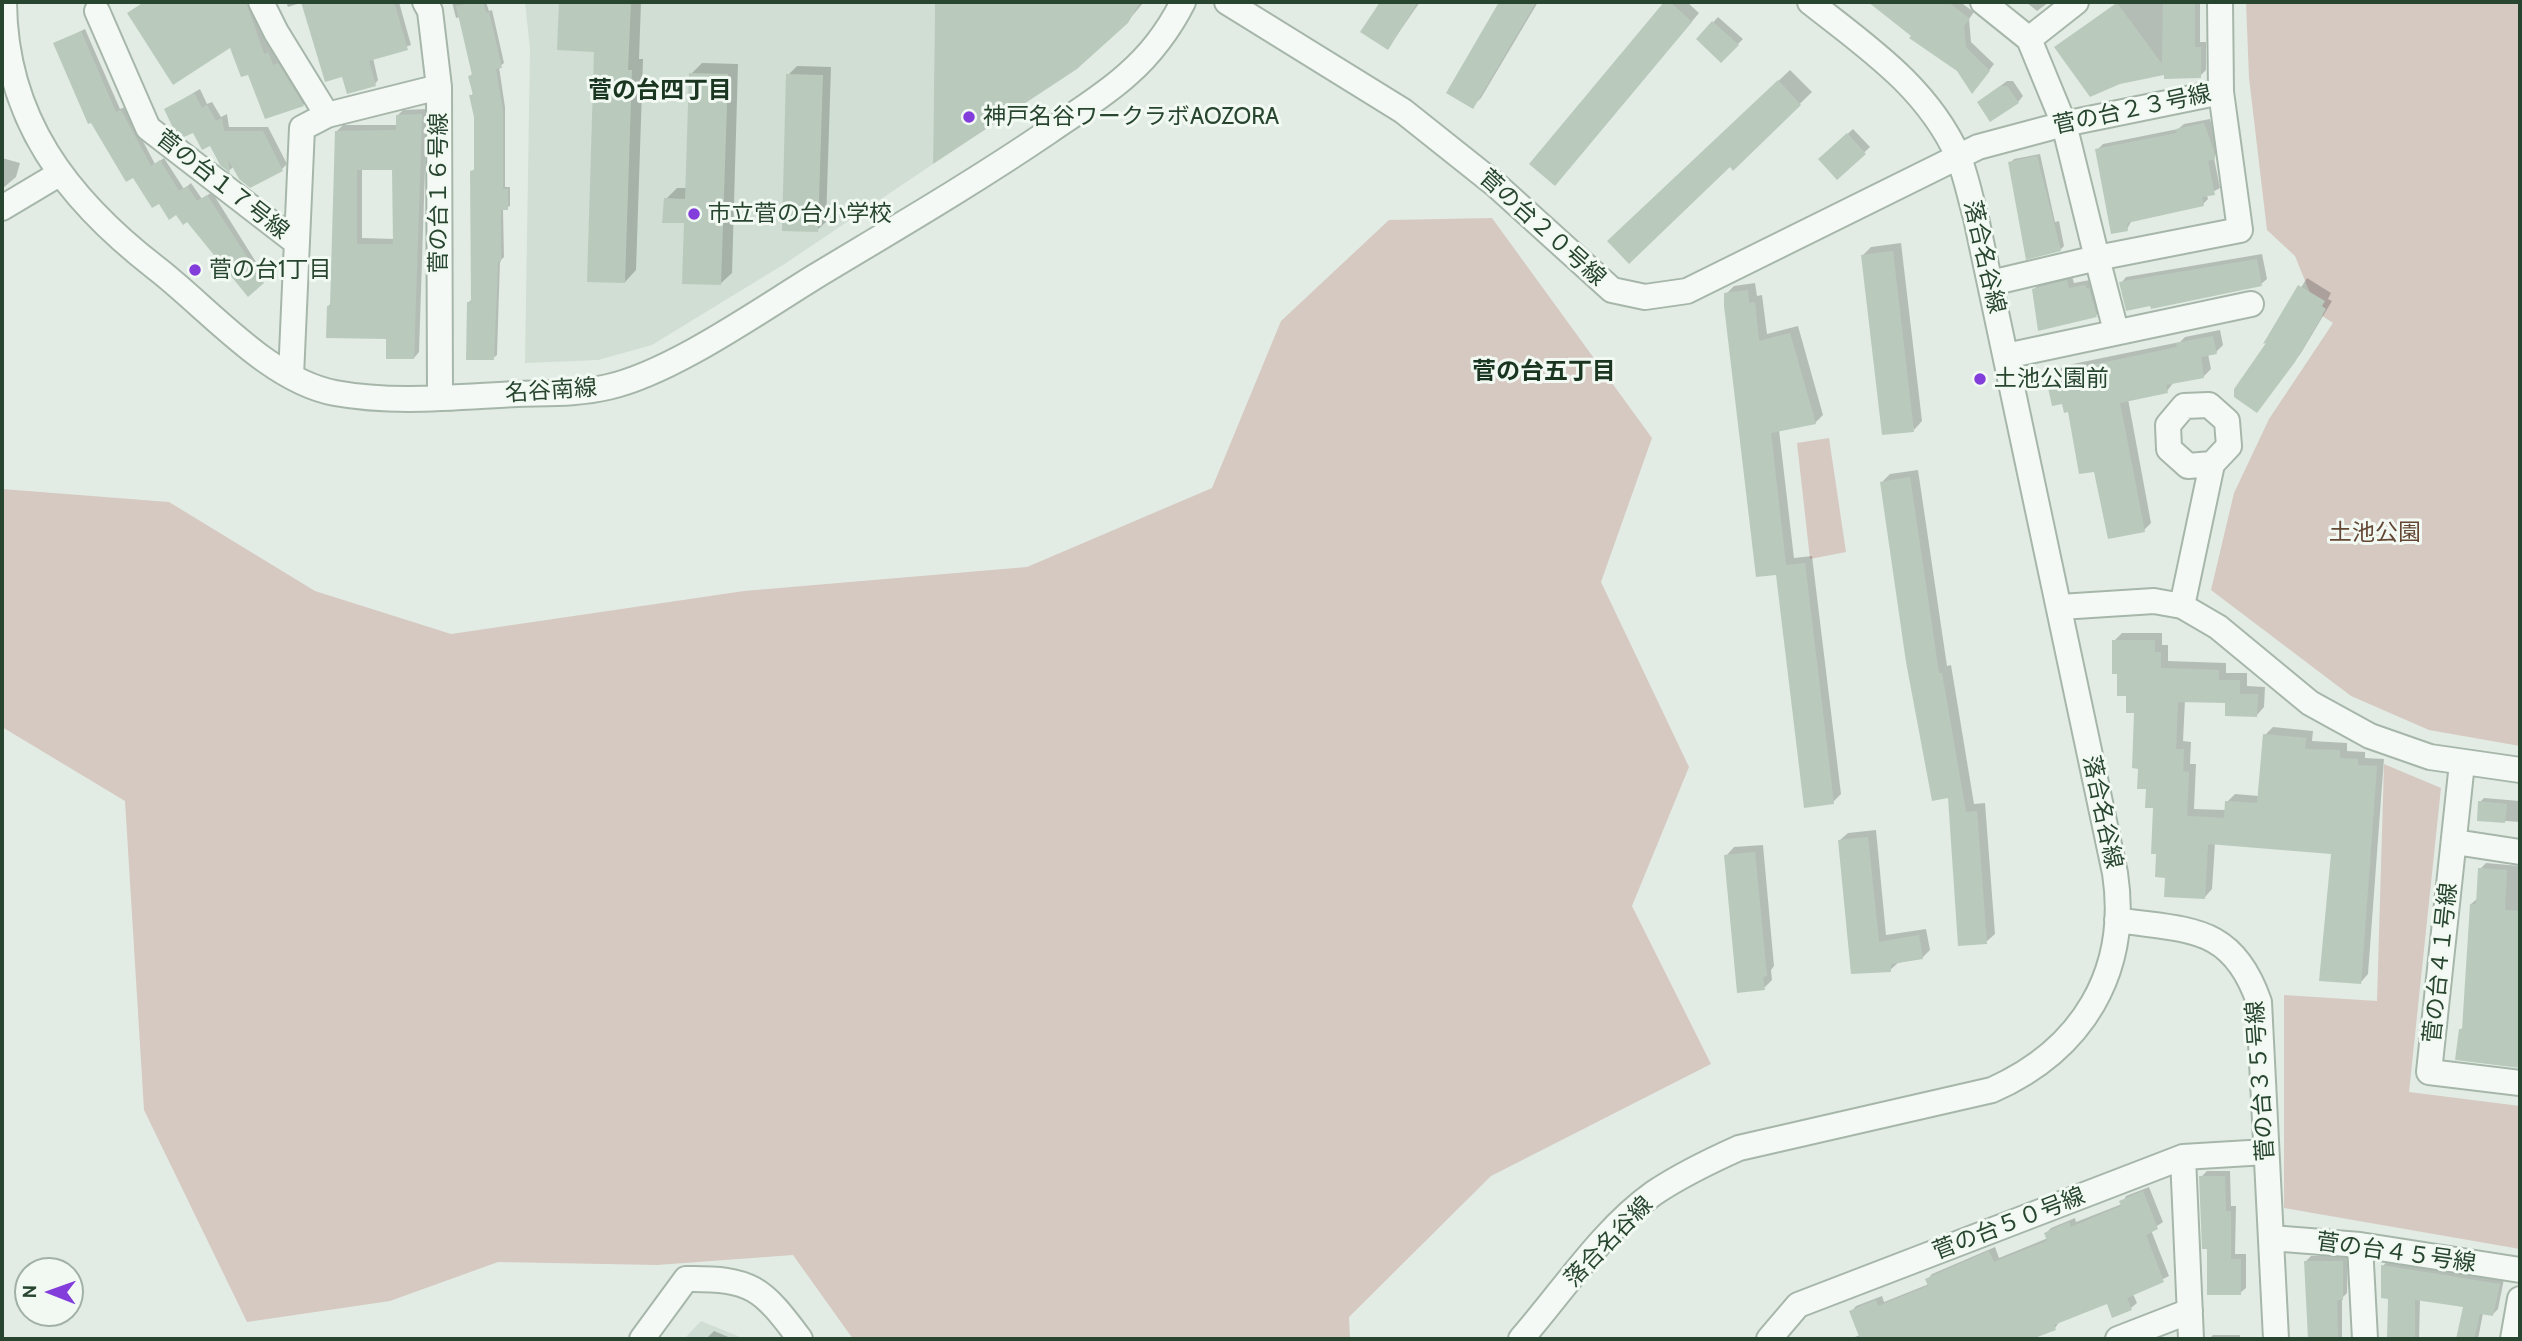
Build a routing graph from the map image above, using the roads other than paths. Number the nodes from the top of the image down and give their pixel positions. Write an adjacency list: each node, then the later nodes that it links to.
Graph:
1 (4, 2): 17 (street, 名谷南線)
2 (261, 2): 14 (street)
3 (425, 2): 12 (street)
4 (1183, 2): 26 (street, 名谷南線)
5 (1227, 2): 16 (street, 菅の台２０号線)
6 (1810, 2): 16 (street, 落合名谷線)
7 (1983, 2): 11 (street)
8 (2076, 2): 11 (street)
9 (2220, 2): 13 (street, 菅の台２３号線)
10 (97, 11): 19 (street, 菅の台１７号線)
11 (2029, 39): 15 (street)
12 (439, 87): 14 (street, 菅の台１６号線); 26 (street, 菅の台１６号線)
13 (2221, 92): 15 (street, 菅の台２３号線); 20 (street)
14 (327, 115): 19 (street, 菅の台１６号線)
15 (2064, 124): 16 (street, 菅の台２３号線); 20 (street)
16 (1958, 156): 21 (street, 落合名谷線)
17 (59, 174): 18 (street); 25 (street, 名谷南線)
18 (2, 208)
19 (297, 243): 25 (street, 菅の台１６号線)
20 (2097, 258): 21 (street); 23 (street)
21 (1991, 283): 24 (street, 落合名谷線)
22 (2251, 304): 23 (street)
23 (2116, 331): 24 (street)
24 (2006, 356): 29 (street, 落合名谷線)
25 (291, 376): 26 (street, 名谷南線)
26 (440, 396)
27 (2212, 464): 28 (street)
28 (2182, 606): 29 (street); 30 (street)
29 (2060, 607): 34 (street, 落合名谷線)
30 (2462, 763): 31 (street); 32 (street, 菅の台４１号線)
31 (2520, 769)
32 (2455, 842): 33 (street); 35 (street, 菅の台４１号線)
33 (2520, 852)
34 (2117, 920): 36 (street, 菅の台３５号線); 45 (street, 落合名谷線)
35 (2520, 1083)
36 (2266, 1153): 37 (street, 菅の台５０号線); 38 (street, 菅の台３５号線)
37 (2183, 1157): 42 (street); 46 (street, 菅の台５０号線)
38 (2271, 1238): 39 (street, 菅の台４５号線); 49 (street, 菅の台３５号線)
39 (2360, 1245): 40 (street, 菅の台４５号線); 50 (street)
40 (2520, 1270)
41 (2520, 1299): 51 (street)
42 (2190, 1311): 47 (street); 48 (street)
43 (642, 1339): 44 (street)
44 (800, 1339)
45 (1521, 1339)
46 (1769, 1339)
47 (2118, 1339)
48 (2191, 1339)
49 (2276, 1339)
50 (2365, 1339)
51 (2513, 1339)

